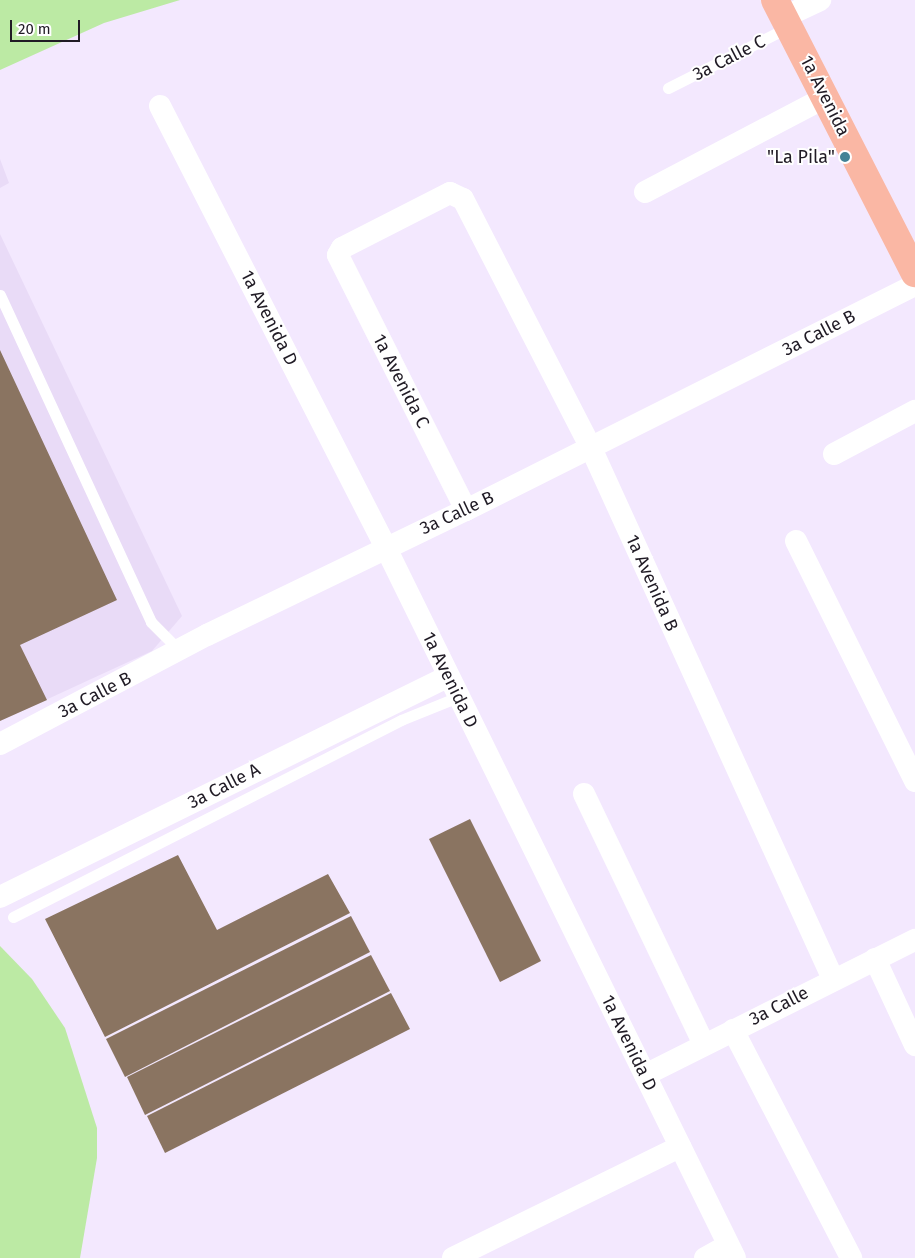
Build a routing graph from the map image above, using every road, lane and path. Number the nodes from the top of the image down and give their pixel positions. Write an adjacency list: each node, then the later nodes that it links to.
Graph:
1 (820, 0): 2 (street, 3a Calle C)
2 (783, 15): 3 (lane, 3a Calle C); 4 (main road, 1a Avenida)
3 (668, 88)
4 (826, 97): 6 (street); 8 (main road, 1a Avenida)
5 (160, 106): 16 (street, 1a Avenida D)
6 (645, 192)
7 (338, 251): 12 (street, 1a Avenida B); 14 (street, 1a Avenida C)
8 (915, 273)
9 (915, 285): 12 (street, 3a Calle B)
10 (0, 295): 17 (lane)
11 (915, 411): 13 (street)
12 (591, 448): 14 (street, 3a Calle B); 27 (street, 1a Avenida B)
13 (834, 454)
14 (466, 510): 16 (street, 3a Calle B)
15 (796, 541): 21 (street)
16 (385, 546): 17 (street, 3a Calle B); 18 (street, 1a Avenida D)
17 (179, 650): 20 (street, 3a Calle B)
18 (448, 677): 19 (street, 1a Avenida D); 23 (street, 3a Calle A)
19 (458, 697): 24 (lane); 31 (street, 1a Avenida D)
20 (0, 744)
21 (915, 781)
22 (584, 794): 29 (street)
23 (0, 897)
24 (13, 916)
25 (915, 940): 26 (street, 3a Calle)
26 (876, 959): 27 (street, 3a Calle); 30 (street)
27 (833, 979): 28 (street, 3a Calle)
28 (732, 1030): 29 (street, 3a Calle); 36 (street)
29 (704, 1045): 31 (street, 3a Calle)
30 (915, 1045)
31 (645, 1075): 32 (street, 1a Avenida D)
32 (680, 1146): 33 (street, 1a Avenida D); 34 (street)
33 (732, 1251): 35 (street)
34 (453, 1258)
35 (705, 1258)
36 (851, 1258)

